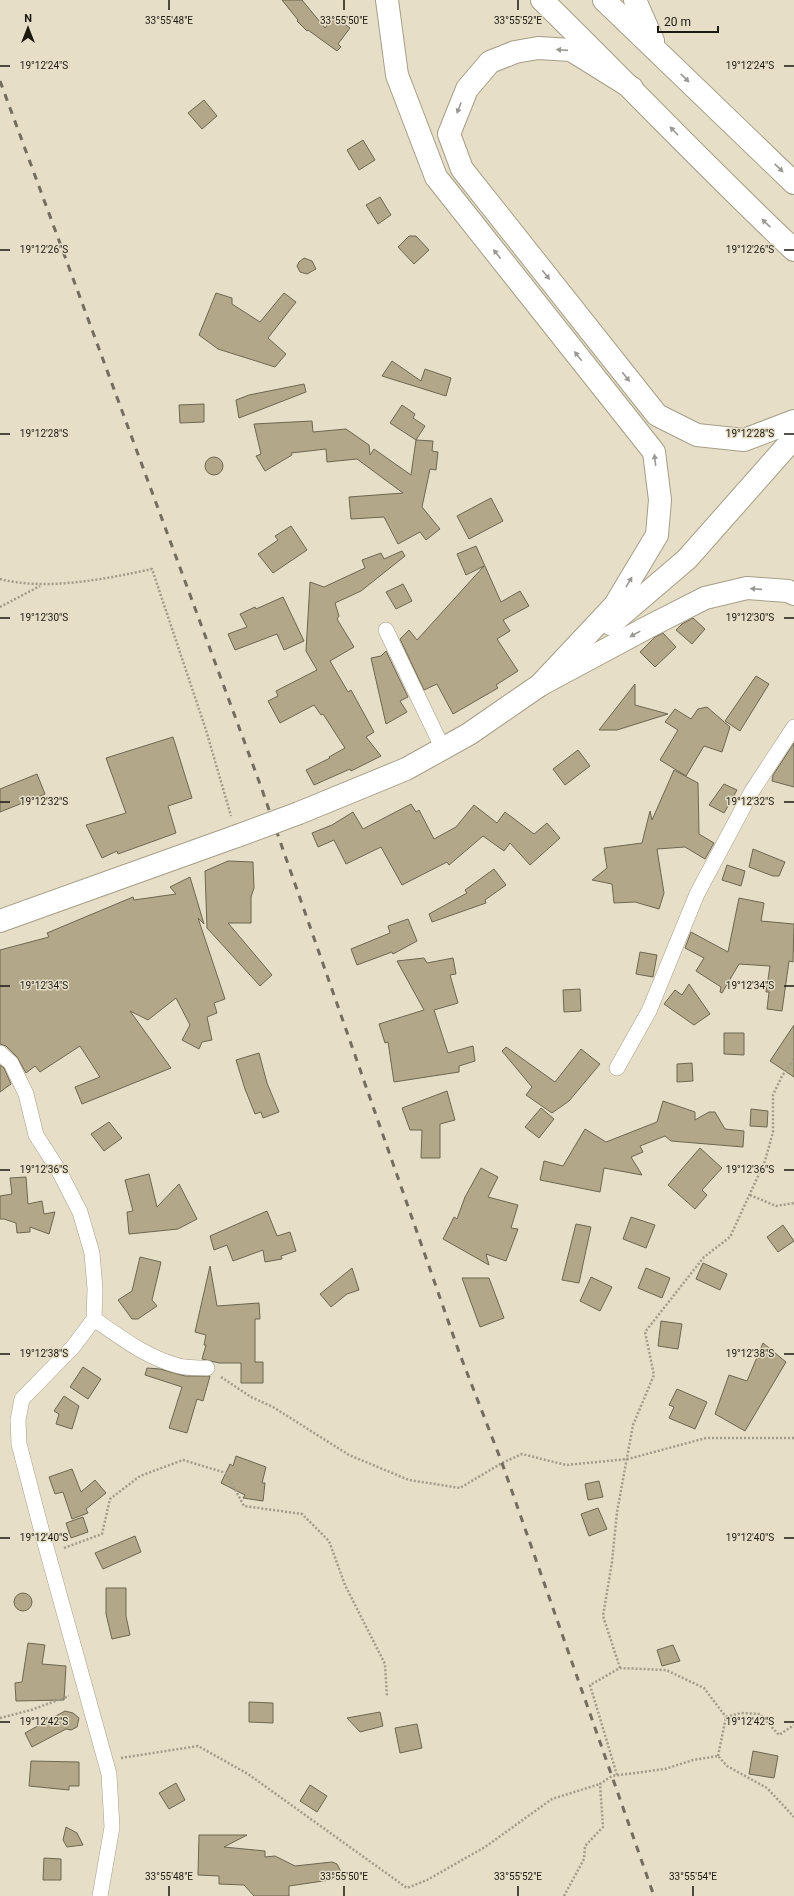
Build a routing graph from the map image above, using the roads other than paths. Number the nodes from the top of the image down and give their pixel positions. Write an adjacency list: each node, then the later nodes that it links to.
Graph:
1 (387, 0): 13 (highway, one-way to 1)
2 (542, 0): 6 (highway)
3 (604, 0): 5 (highway)
4 (635, 0): 5 (highway)
5 (657, 51): 7 (highway, one-way to 7)
6 (632, 88): 8 (highway, one-way to 6); 9 (highway, one-way to 9)
7 (794, 183)
8 (794, 250)
9 (794, 421)
10 (794, 438): 13 (highway)
11 (794, 594): 13 (highway, one-way to 13)
12 (386, 630): 15 (street)
13 (540, 686): 15 (highway)
14 (794, 726): 18 (street)
15 (443, 749): 16 (highway, bridge)
16 (0, 921)
17 (0, 1053): 19 (street)
18 (617, 1068)
19 (94, 1319): 20 (street); 21 (street)
20 (207, 1368)
21 (100, 1896)

